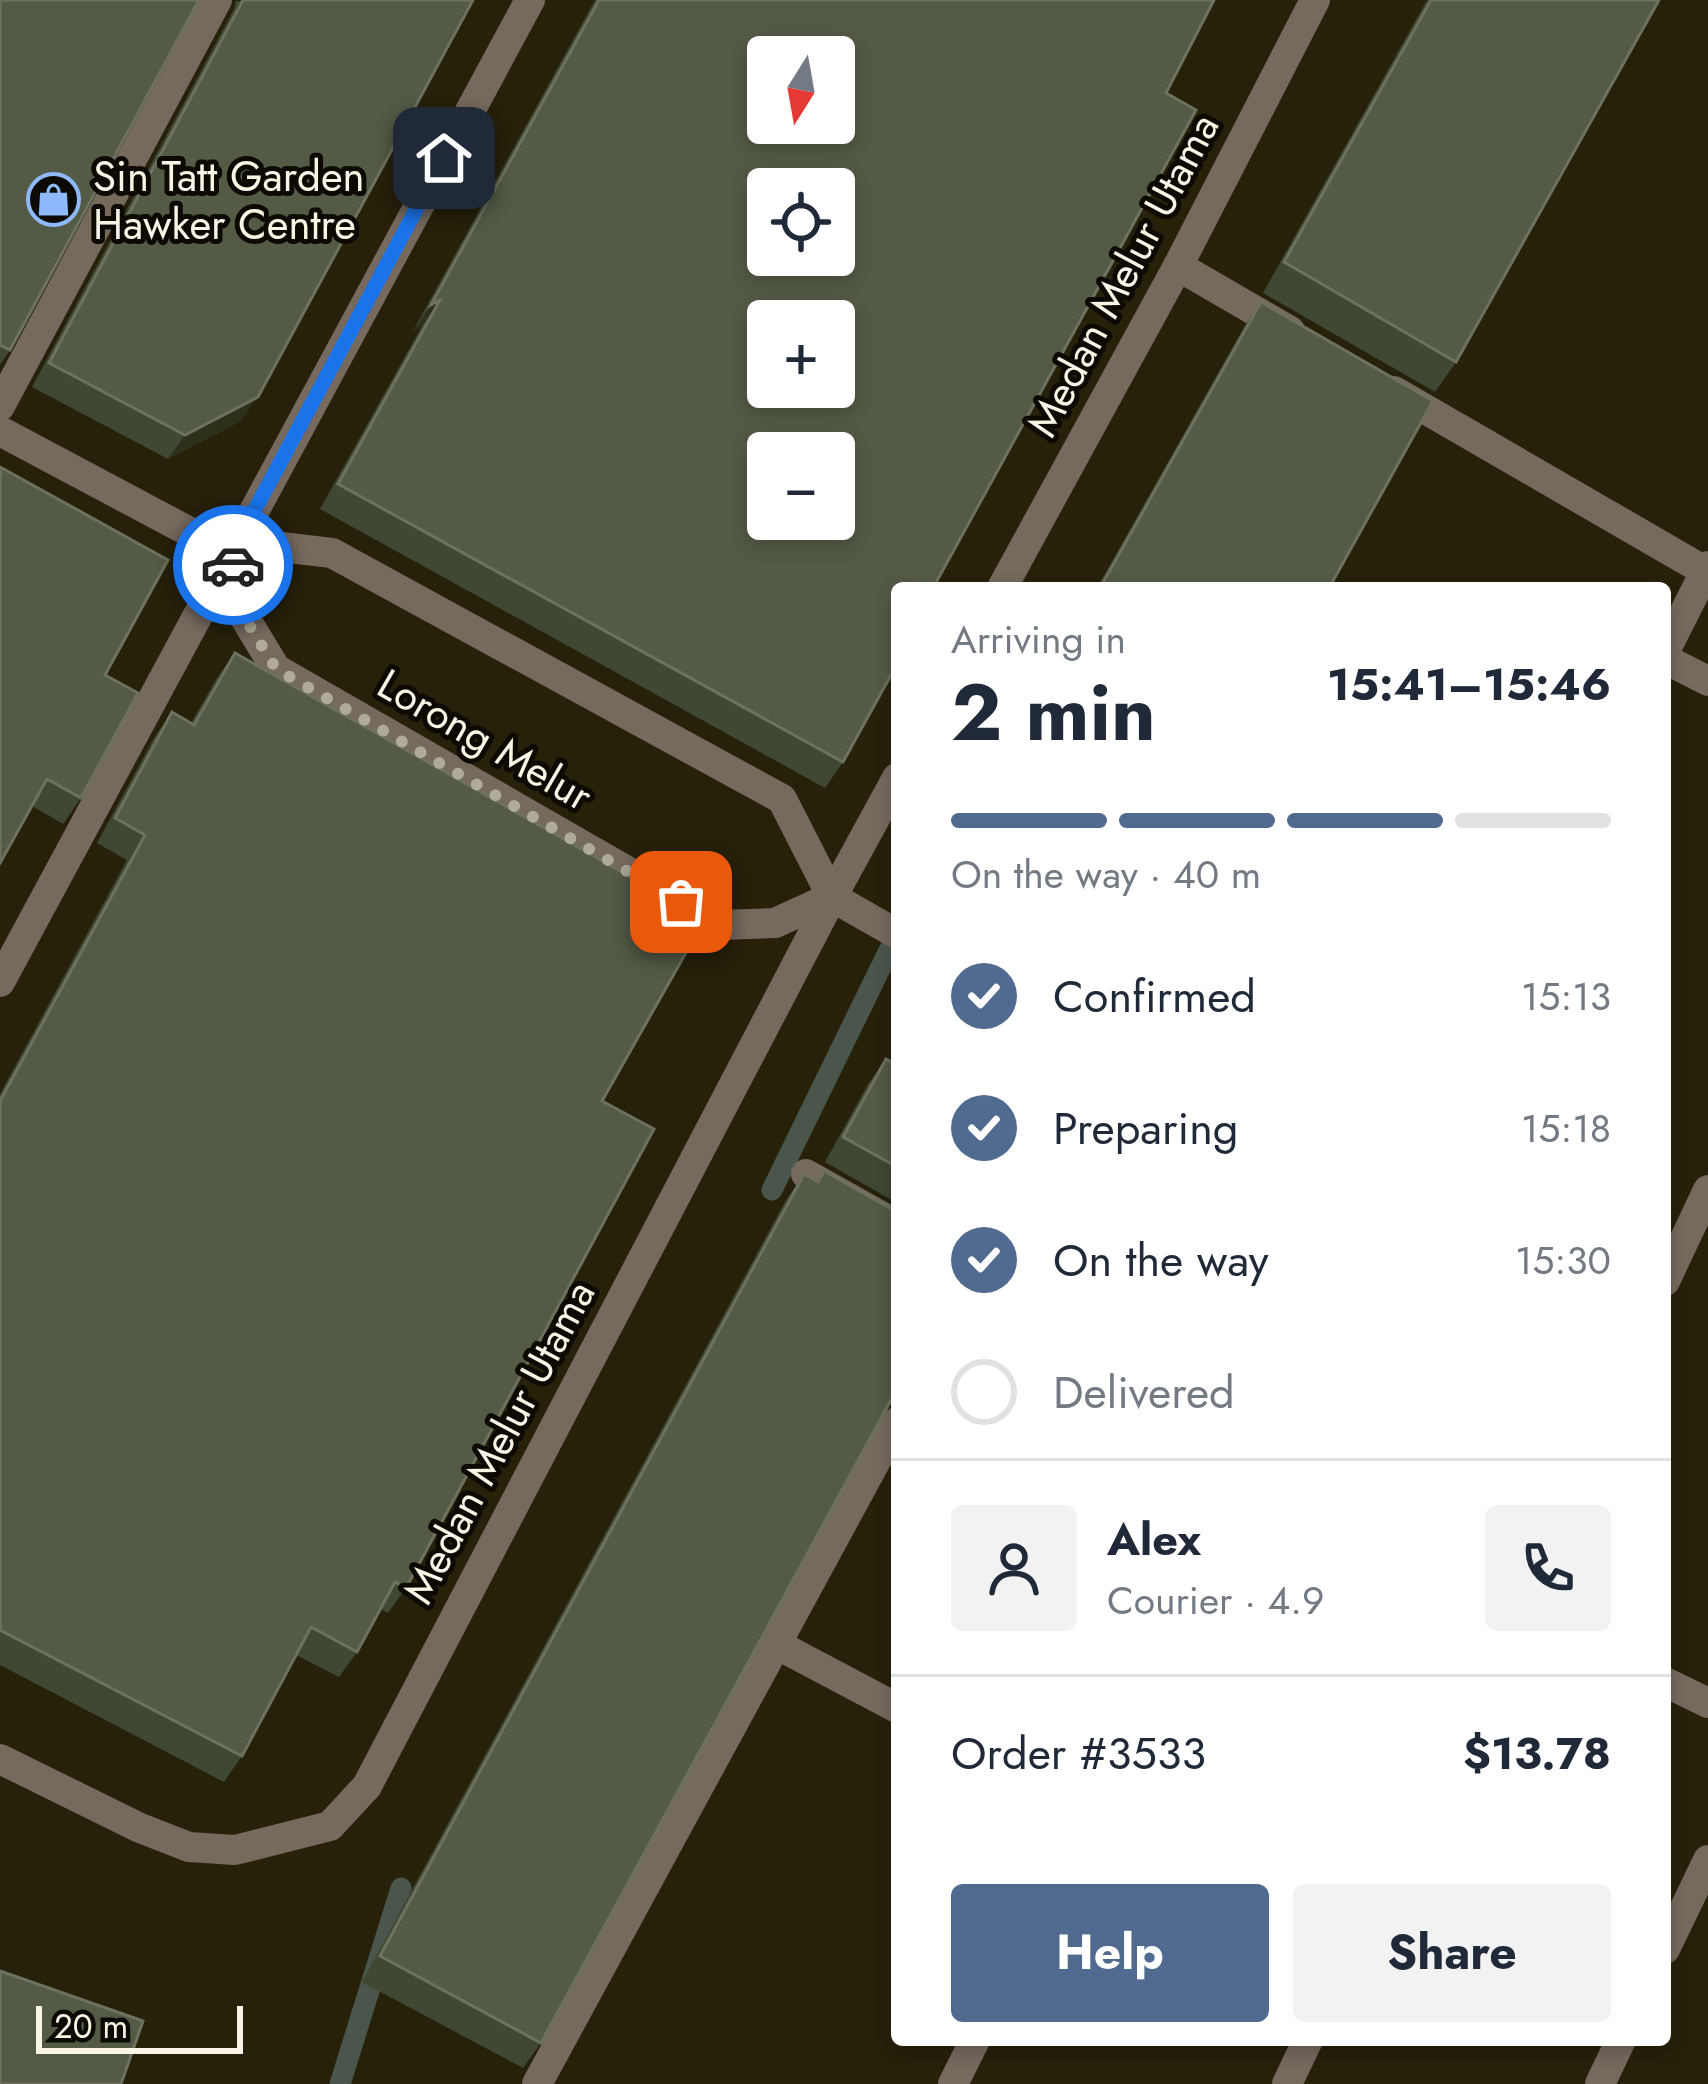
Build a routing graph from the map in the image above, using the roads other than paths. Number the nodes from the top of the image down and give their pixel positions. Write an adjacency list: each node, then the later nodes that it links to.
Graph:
1 (217, 0): 7 (street)
2 (530, 0): 9 (street)
3 (1315, 0): 4 (street, Medan Melur Utama)
4 (1178, 266): 5 (street); 11 (street, Medan Melur Utama)
5 (1320, 349)
6 (1361, 372): 10 (street)
7 (0, 406)
8 (0, 431): 9 (street)
9 (231, 554): 16 (street); 16 (street, Lorong Melur); 18 (street)
10 (1707, 569): 12 (street)
11 (1004, 582)
12 (1671, 643)
13 (1671, 659): 14 (street)
14 (1708, 681)
15 (891, 789): 16 (street, Medan Melur Utama)
16 (832, 897): 17 (street); 28 (street, Medan Melur Utama)
17 (884, 927)
18 (0, 982)
19 (806, 1174): 21 (street)
20 (1708, 1190): 22 (street)
21 (891, 1222)
22 (1671, 1268)
23 (891, 1432): 24 (street)
24 (776, 1644): 27 (street); 34 (street)
25 (1671, 1685): 26 (street)
26 (1708, 1703)
27 (891, 1705)
28 (0, 1759)
29 (1708, 1860): 30 (street)
30 (1671, 1937)
31 (972, 2046): 35 (street)
32 (1305, 2046): 36 (street)
33 (1618, 2046): 37 (street)
34 (537, 2084)
35 (953, 2084)
36 (1287, 2084)
37 (1600, 2084)

